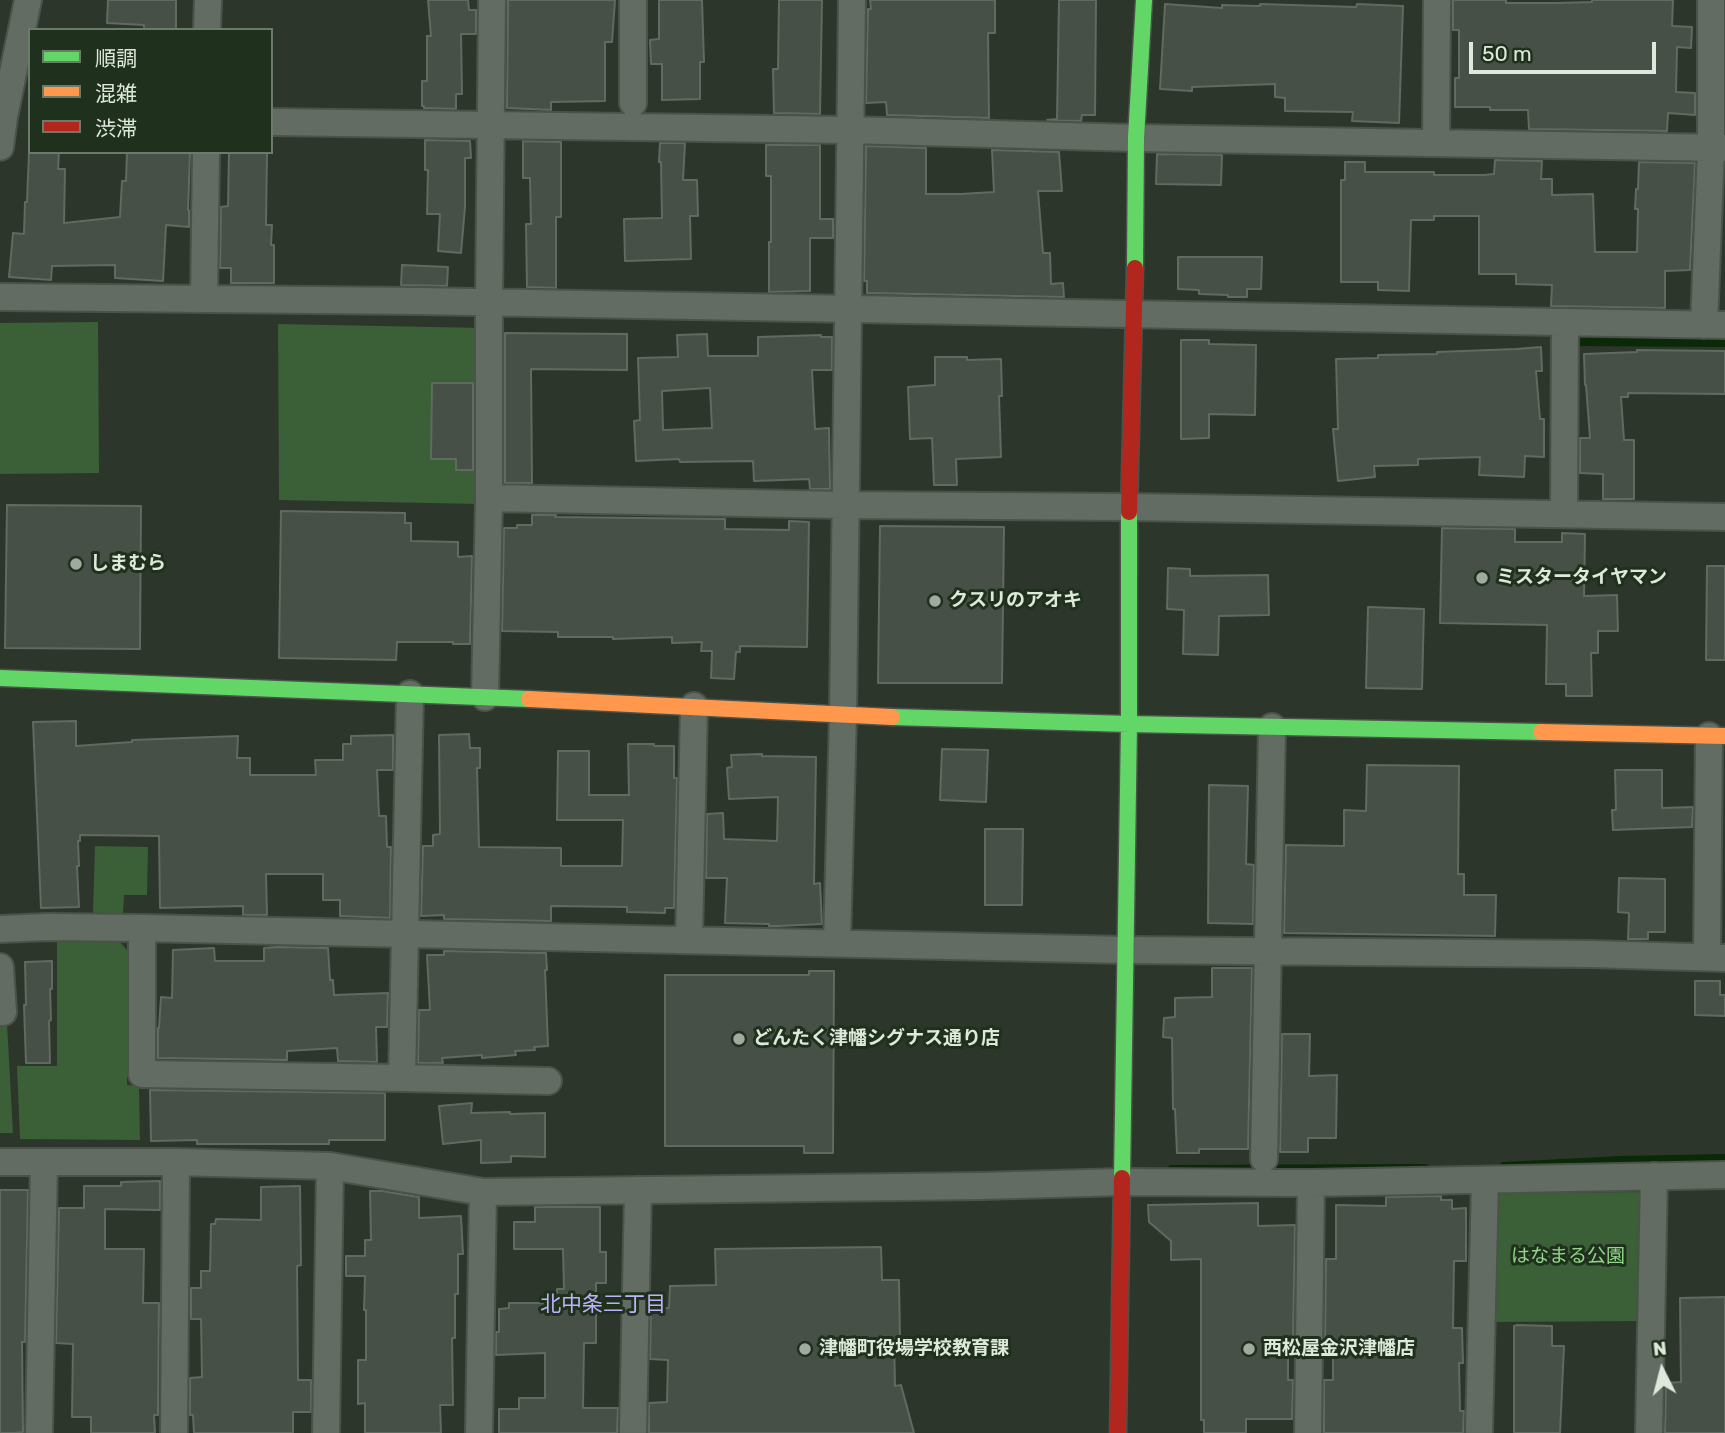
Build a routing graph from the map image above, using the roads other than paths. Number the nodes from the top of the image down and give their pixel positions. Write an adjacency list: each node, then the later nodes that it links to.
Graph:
1 (28, 0): 16 (street)
2 (208, 0): 9 (street)
3 (492, 0): 12 (street)
4 (633, 0): 10 (street)
5 (852, 0): 13 (street)
6 (1144, 0): 14 (street)
7 (1437, 0): 15 (street)
8 (1711, 0): 17 (street)
9 (207, 28)
10 (633, 103)
11 (273, 122): 12 (street)
12 (491, 125): 13 (street); 21 (street)
13 (849, 130): 14 (street); 22 (street)
14 (1136, 138): 15 (street); 23 (street)
15 (1436, 143): 17 (street)
16 (0, 147)
17 (1718, 148): 25 (street)
18 (206, 154): 20 (street)
19 (0, 297): 20 (street)
20 (204, 299): 21 (street)
21 (489, 303): 22 (street); 26 (street)
22 (848, 309): 23 (street); 27 (street)
23 (1134, 314): 24 (street); 28 (street)
24 (1565, 322): 25 (street); 29 (street)
25 (1715, 325)
26 (489, 498): 27 (street); 33 (street)
27 (845, 505): 28 (street); 35 (street)
28 (1129, 507): 29 (street); 36 (street)
29 (1564, 514): 30 (street)
30 (1725, 517)
31 (0, 678): 32 (street)
32 (410, 694): 33 (street); 41 (street)
33 (485, 697): 34 (street)
34 (695, 706): 35 (street); 42 (street)
35 (843, 715): 36 (street); 43 (street)
36 (1129, 724): 37 (street); 44 (street)
37 (1272, 727): 38 (street); 45 (street)
38 (1717, 736): 46 (street)
39 (142, 928): 40 (street); 41 (street); 49 (street)
40 (0, 929)
41 (405, 932): 42 (street); 49 (street)
42 (689, 940): 43 (street)
43 (837, 943): 44 (street)
44 (1126, 950): 45 (street); 59 (street)
45 (1268, 951): 46 (street); 51 (street)
46 (1716, 958)
47 (0, 967): 48 (street)
48 (0, 1012)
49 (402, 1077): 50 (street)
50 (548, 1082)
51 (1264, 1159)
52 (0, 1162): 53 (street)
53 (44, 1162): 54 (street); 63 (street)
54 (176, 1162): 55 (street); 64 (street)
55 (331, 1166): 62 (street); 65 (street)
56 (1725, 1175): 57 (street)
57 (1654, 1176): 58 (street); 71 (street)
58 (1485, 1180): 60 (street); 70 (street)
59 (1122, 1182): 60 (street); 61 (street); 68 (street)
60 (1311, 1184): 69 (street)
61 (638, 1190): 62 (street); 67 (street)
62 (483, 1192): 66 (street)
63 (38, 1433)
64 (174, 1433)
65 (326, 1433)
66 (479, 1433)
67 (633, 1433)
68 (1118, 1433)
69 (1308, 1433)
70 (1479, 1433)
71 (1649, 1433)

